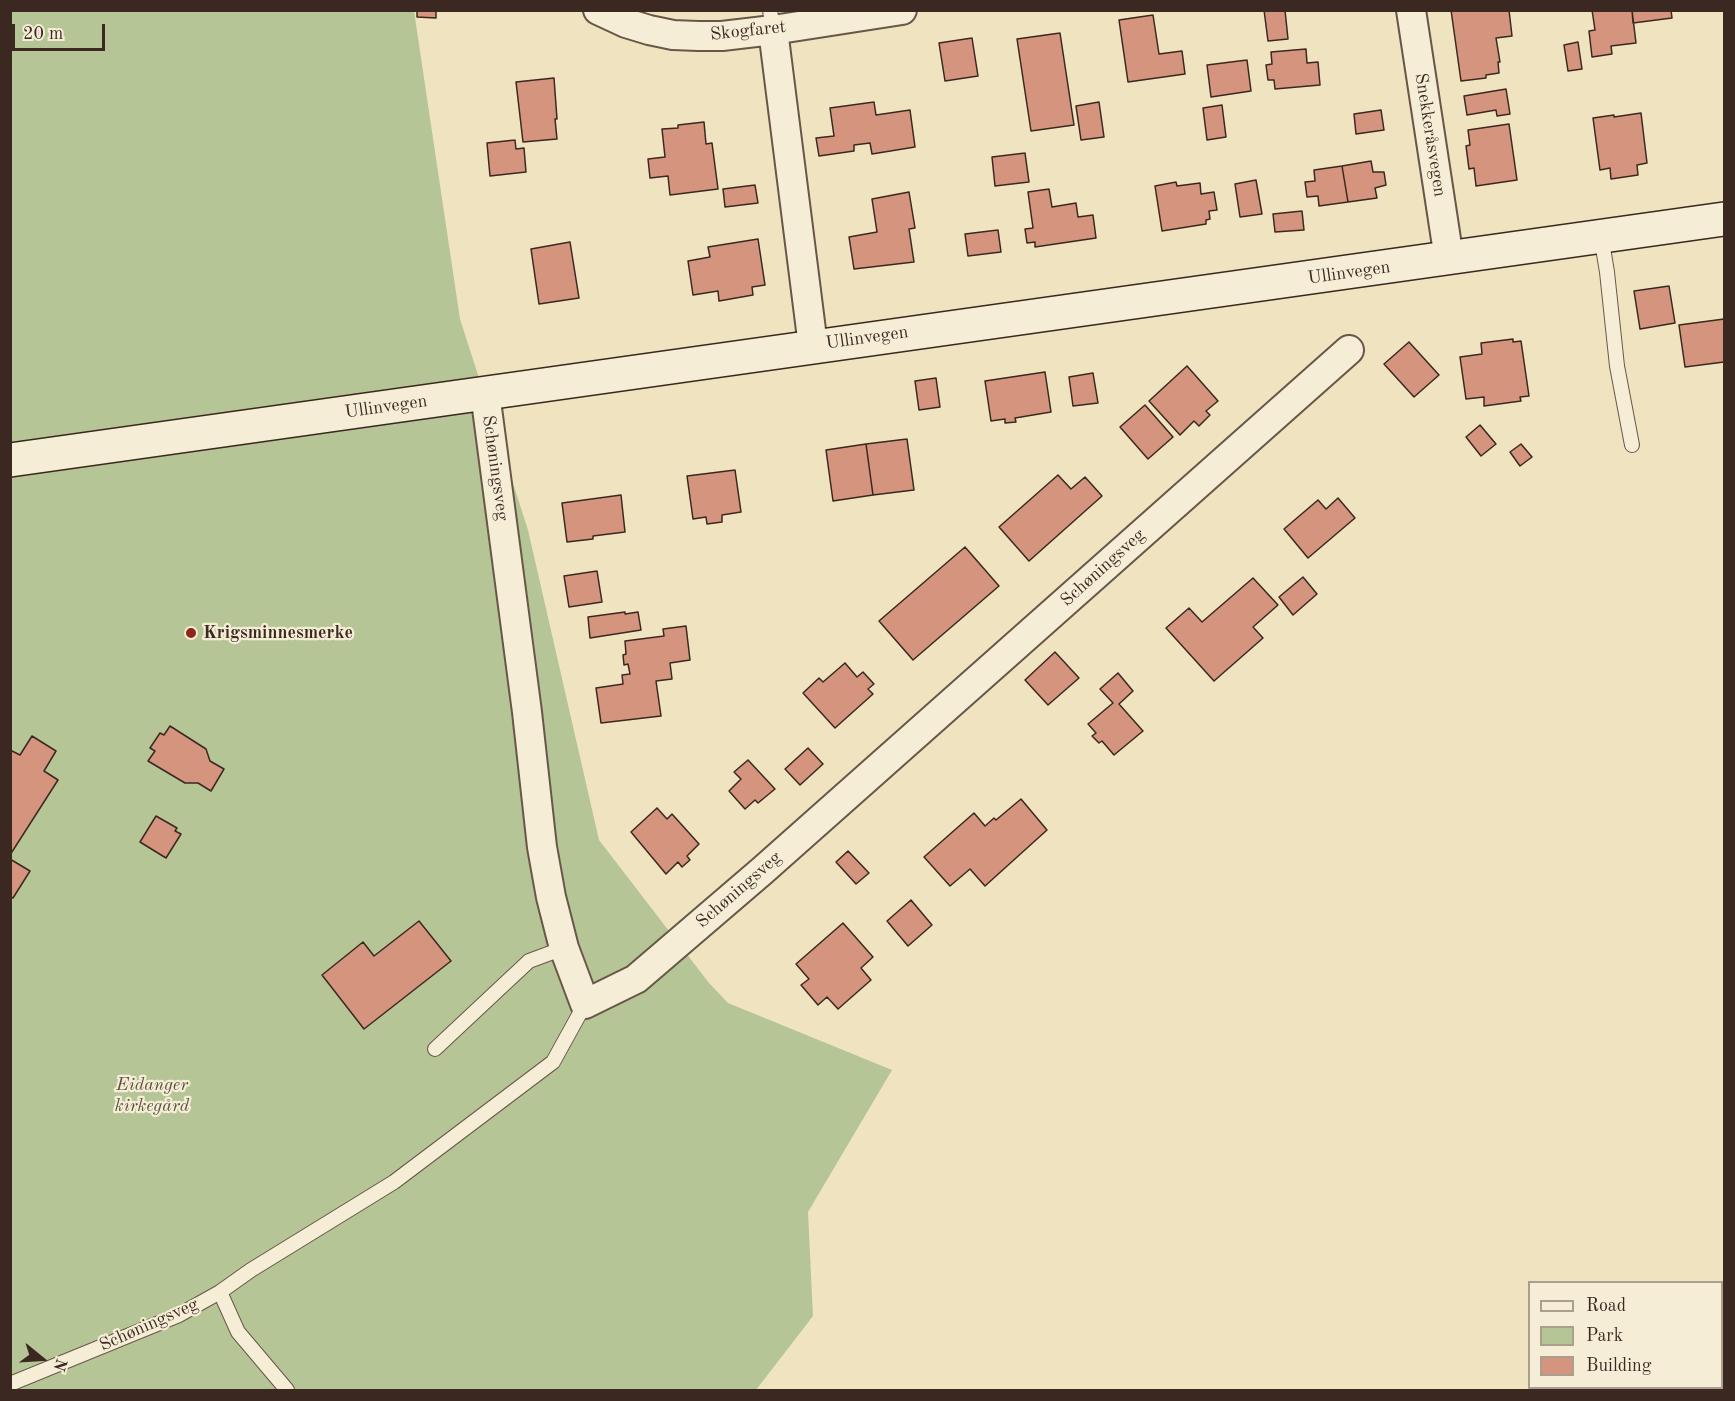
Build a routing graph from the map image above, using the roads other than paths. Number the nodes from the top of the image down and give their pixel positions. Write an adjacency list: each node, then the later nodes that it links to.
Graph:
1 (597, 10): 4 (street, Skogfaret)
2 (902, 10): 4 (street, Skogfaret)
3 (1411, 10): 7 (street, Snekkeråsvegen)
4 (772, 20): 8 (street)
5 (1725, 219): 6 (main road, Ullinvegen)
6 (1601, 236): 7 (main road, Ullinvegen); 11 (lane)
7 (1449, 259): 8 (main road, Ullinvegen)
8 (813, 346): 10 (main road, Ullinvegen)
9 (1348, 350): 14 (street, Schøningsveg)
10 (485, 393): 12 (main road, Ullinvegen); 13 (street, Schøningsveg)
11 (1632, 445)
12 (10, 460)
13 (564, 948): 14 (street, Schøningsveg); 15 (lane)
14 (585, 1004): 16 (lane, Schøningsveg)
15 (435, 1049)
16 (220, 1292): 17 (lane, Schøningsveg); 18 (lane)
17 (10, 1384)
18 (287, 1390)

